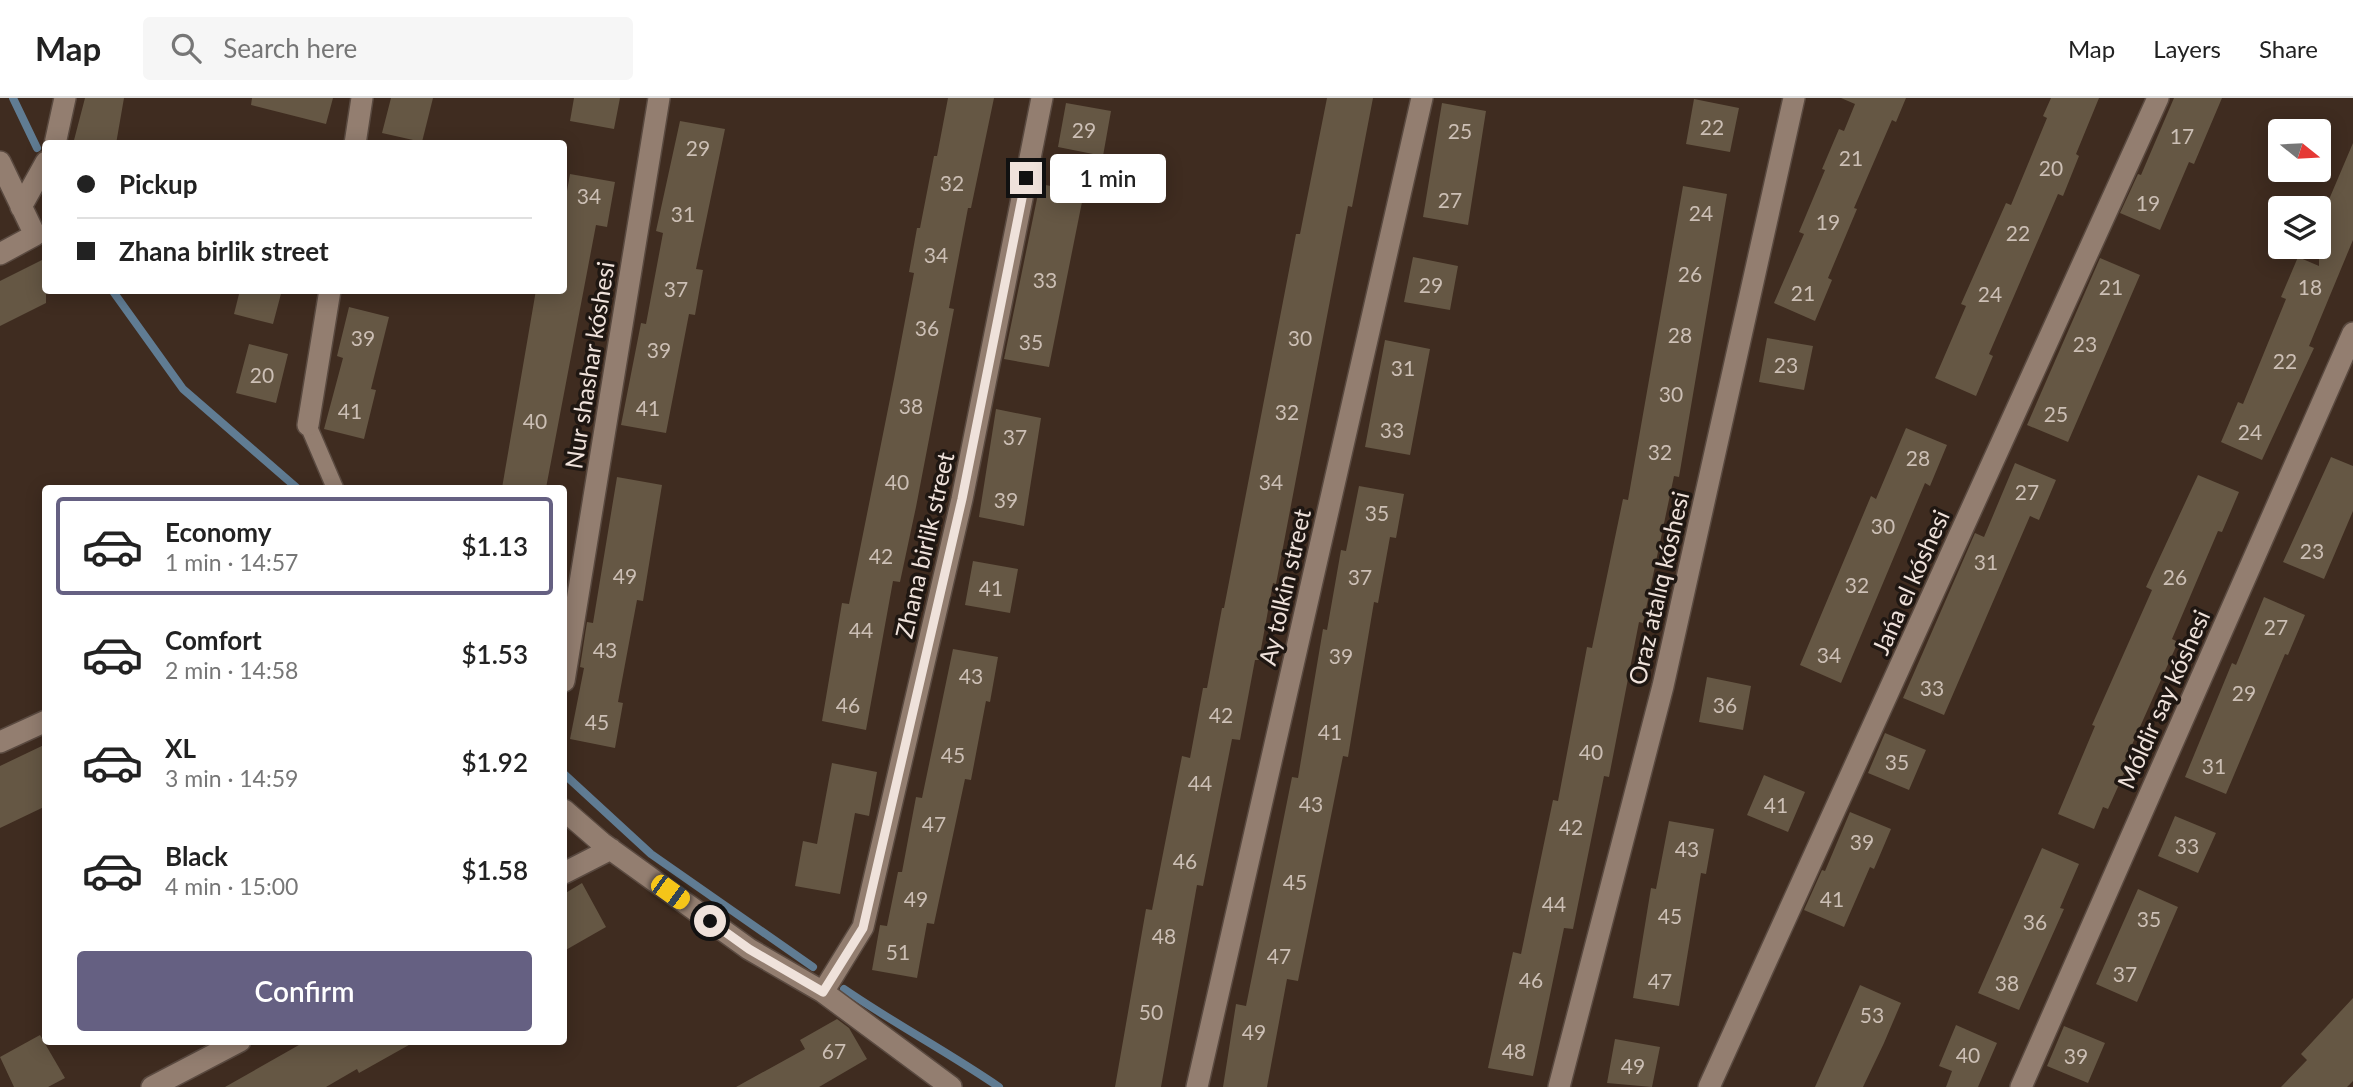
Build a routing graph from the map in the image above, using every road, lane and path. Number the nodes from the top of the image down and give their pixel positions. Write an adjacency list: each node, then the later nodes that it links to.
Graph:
1 (65, 98): 8 (street)
2 (362, 98): 9 (street)
3 (659, 98): 18 (street, Nur shashar kóshesi)
4 (1042, 98): 24 (street, Zhana birlik street)
5 (1422, 98): 28 (street, Ay tolkin street)
6 (1794, 98): 29 (street, Oraz atalıq kóshesi)
7 (2158, 98): 30 (street, Jańa el kóshesi)
8 (56, 140)
9 (356, 140)
10 (0, 162): 12 (street)
11 (42, 169): 12 (street)
12 (21, 207): 13 (street)
13 (0, 254)
14 (329, 294): 16 (street)
15 (2353, 333): 31 (street, Móldir say kóshesi)
16 (307, 425): 17 (lane)
17 (334, 485)
18 (567, 663)
19 (42, 723): 20 (street)
20 (0, 742)
21 (567, 812): 22 (street)
22 (611, 849): 23 (street); 24 (street)
23 (567, 871)
24 (823, 992): 26 (street)
25 (232, 1045): 27 (street)
26 (936, 1084)
27 (152, 1087)
28 (1197, 1087)
29 (1559, 1087)
30 (1709, 1087)
31 (2021, 1087)

